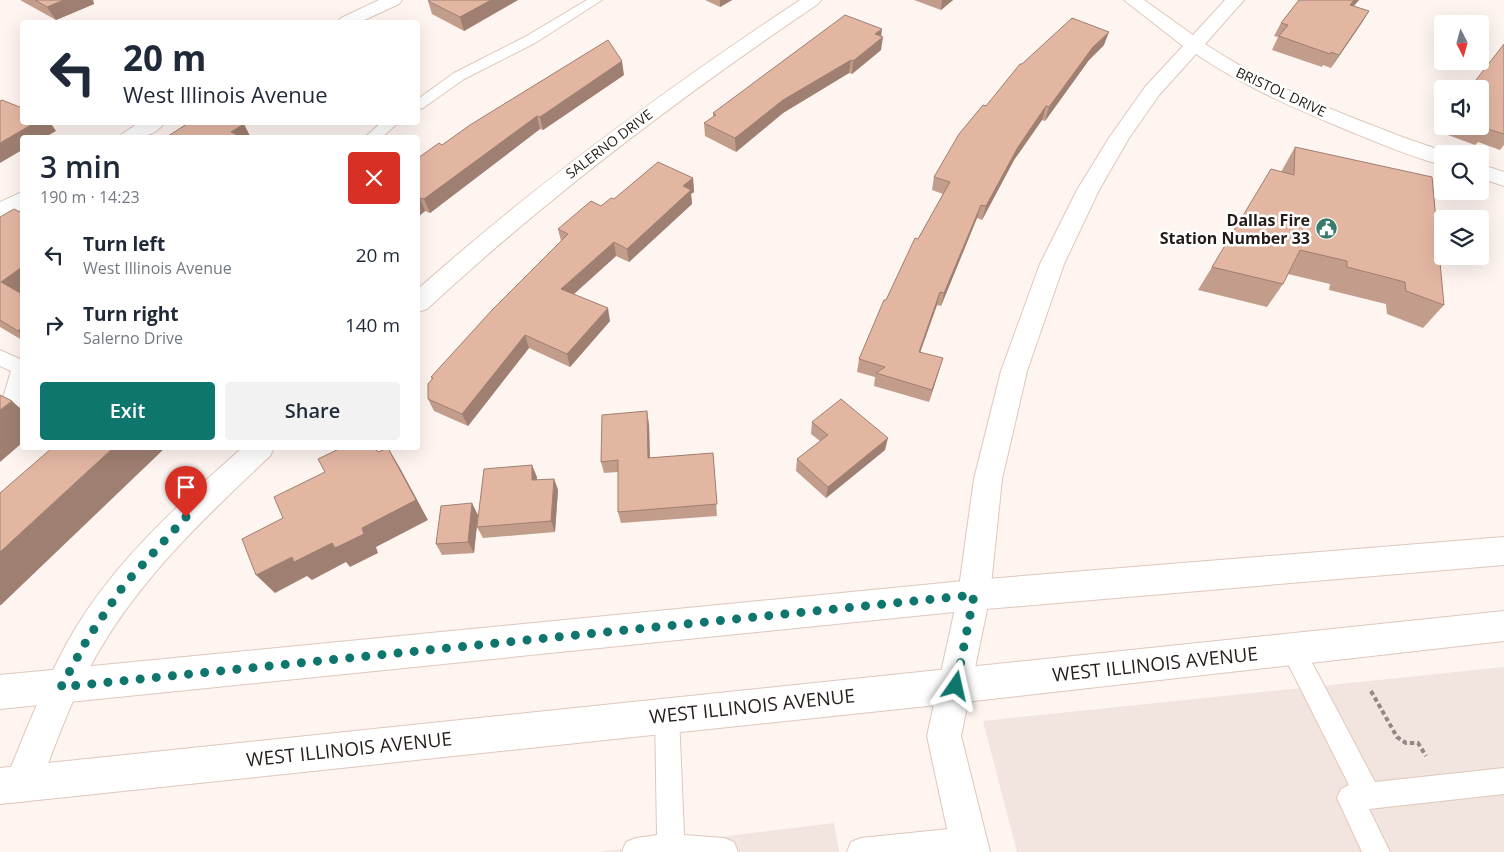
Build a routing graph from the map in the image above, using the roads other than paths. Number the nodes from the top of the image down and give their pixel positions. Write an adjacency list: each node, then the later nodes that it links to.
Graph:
1 (393, 0): 6 (street)
2 (596, 0): 8 (lane)
3 (812, 0): 18 (street, SALERNO DRIVE)
4 (1133, 0): 7 (street, BRISTOL DRIVE)
5 (1235, 0): 7 (street)
6 (351, 20)
7 (1194, 45): 13 (street, BRISTOL DRIVE); 25 (street)
8 (420, 104)
9 (150, 125): 11 (street)
10 (388, 125): 12 (lane)
11 (134, 135)
12 (375, 135)
13 (1434, 155)
14 (1489, 174): 15 (street)
15 (1504, 179)
16 (20, 200): 17 (street)
17 (0, 212)
18 (420, 300)
19 (0, 357): 20 (lane)
20 (20, 367)
21 (20, 381): 22 (lane)
22 (0, 412)
23 (258, 450): 29 (street)
24 (1504, 551): 25 (street)
25 (974, 595): 28 (street); 29 (street)
26 (1504, 626): 27 (street, WEST ILLINOIS AVENUE)
27 (1292, 648): 28 (street, WEST ILLINOIS AVENUE); 34 (lane)
28 (956, 686): 31 (street, WEST ILLINOIS AVENUE); 36 (street)
29 (61, 687): 30 (street); 33 (street)
30 (0, 692)
31 (667, 715): 33 (street, WEST ILLINOIS AVENUE); 35 (lane)
32 (1504, 781): 34 (lane)
33 (11, 785)
34 (1368, 795): 40 (lane)
35 (671, 846): 37 (lane); 38 (lane)
36 (969, 847): 39 (lane)
37 (636, 852)
38 (724, 852)
39 (861, 852)
40 (1376, 852)

